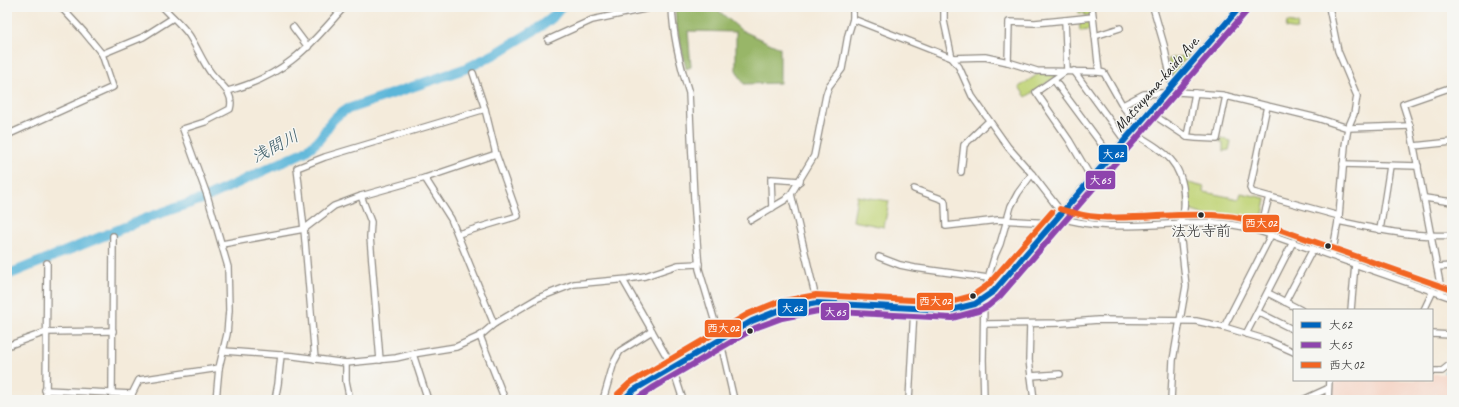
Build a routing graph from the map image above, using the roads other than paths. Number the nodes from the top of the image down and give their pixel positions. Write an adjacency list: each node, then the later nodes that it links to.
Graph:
1 (61, 7): 21 (street)
2 (163, 7): 13 (street)
3 (344, 7): 20 (street)
4 (654, 7): 19 (street)
5 (672, 7): 86 (street)
6 (853, 7): 14 (street)
7 (944, 7): 22 (street)
8 (1092, 7): 12 (street)
9 (1153, 7): 29 (street)
10 (1240, 7): 29 (main road, Matsuyama-kaido Ave.)
11 (1329, 7): 42 (street)
12 (1093, 17): 15 (street); 18 (street)
13 (173, 18): 21 (street); 31 (street)
14 (853, 19): 22 (street); 58 (street)
15 (1065, 20): 23 (street); 24 (street)
16 (293, 27): 20 (street)
17 (1120, 28): 18 (street)
18 (1095, 36): 26 (street)
19 (548, 40)
20 (308, 47): 31 (street)
21 (102, 54): 44 (street)
22 (952, 58): 23 (street); 39 (street)
23 (1008, 62): 24 (street)
24 (1066, 71): 25 (street); 28 (street)
25 (1074, 71): 26 (street); 46 (street)
26 (1099, 72): 35 (street)
27 (472, 74): 37 (street)
28 (1054, 80): 50 (street); 57 (street)
29 (1172, 85): 32 (main road, Matsuyama-kaido Ave.)
30 (1452, 87): 41 (street)
31 (228, 91): 81 (street)
32 (1166, 92): 33 (street); 35 (street); 38 (main road, Matsuyama-kaido Ave.)
33 (1194, 93): 34 (street); 45 (street)
34 (1226, 96): 36 (street); 45 (street)
35 (1122, 104): 40 (street)
36 (1267, 106): 42 (street); 62 (street)
37 (485, 109): 49 (street); 72 (street)
38 (1149, 112): 40 (main road, Matsuyama-kaido Ave.); 45 (street)
39 (989, 121): 54 (street); 55 (street)
40 (1138, 125): 43 (main road, Matsuyama-kaido Ave.)
41 (1410, 126): 42 (street); 48 (street)
42 (1348, 128): 51 (street)
43 (1132, 132): 46 (main road, Matsuyama-kaido Ave.); 71 (street)
44 (7, 135)
45 (1187, 136)
46 (1124, 141): 50 (main road, Matsuyama-kaido Ave.)
47 (1452, 142): 48 (street)
48 (1414, 146): 53 (street)
49 (496, 154): 56 (street); 75 (street)
50 (1110, 157): 57 (main road, Matsuyama-kaido Ave.)
51 (1343, 164): 52 (street); 67 (street)
52 (1390, 166): 53 (street); 73 (street)
53 (1418, 166): 63 (street)
54 (961, 172)
55 (1032, 174): 66 (street); 69 (street)
56 (425, 178): 61 (street); 75 (street)
57 (1092, 179): 66 (main road, Matsuyama-kaido Ave.)
58 (800, 181): 60 (street); 65 (street)
59 (914, 189): 69 (street)
60 (791, 194): 65 (street); 98 (street)
61 (361, 196): 72 (street); 124 (street)
62 (1269, 197): 67 (street); 74 (street)
63 (1425, 198): 64 (street); 79 (street)
64 (1452, 202)
65 (772, 208): 68 (street)
66 (1060, 215): 70 (main road, Matsuyama-kaido Ave.); 71 (street)
67 (1339, 219): 73 (street); 83 (street)
68 (751, 220)
69 (1007, 220): 70 (street); 90 (street)
70 (1053, 223): 96 (main road, Matsuyama-kaido Ave.)
71 (1179, 223): 74 (street); 104 (street)
72 (304, 229): 81 (street); 123 (street)
73 (1380, 230): 79 (street)
74 (1260, 231): 76 (street)
75 (458, 234): 105 (street)
76 (1271, 234): 80 (street); 108 (street)
77 (1452, 235): 79 (street)
78 (113, 236): 110 (street)
79 (1432, 237): 89 (street)
80 (1294, 242): 82 (street); 93 (street)
81 (222, 244): 119 (street)
82 (1313, 249): 83 (street); 97 (street)
83 (1332, 256): 87 (street)
84 (880, 258): 90 (street)
85 (47, 262): 112 (street)
86 (699, 264): 91 (street); 117 (street)
87 (1355, 264): 92 (street); 101 (street)
88 (1452, 266): 89 (street)
89 (1437, 267): 94 (street)
90 (988, 278): 96 (street)
91 (623, 280): 105 (street); 111 (street)
92 (1433, 291): 94 (street); 102 (street)
93 (1268, 293): 97 (street); 103 (street)
94 (1442, 294): 95 (street)
95 (1452, 298)
96 (984, 299): 99 (main road, Matsuyama-kaido Ave.); 106 (street)
97 (1285, 302): 100 (street)
98 (817, 303): 99 (main road, Matsuyama-kaido Ave.); 117 (main road, Matsuyama-kaido Ave.)
99 (914, 309): 147 (street)
100 (1299, 309)
101 (1351, 309)
102 (1424, 309)
103 (1258, 312): 109 (street); 113 (street)
104 (1180, 320): 107 (street); 108 (street); 150 (street)
105 (494, 324): 116 (street)
106 (985, 324): 107 (street); 148 (street)
107 (1030, 324): 131 (street)
108 (1224, 327): 113 (street)
109 (1293, 330)
110 (113, 331): 112 (street); 135 (street)
111 (652, 331): 127 (street); 143 (street)
112 (46, 332): 118 (street); 134 (street)
113 (1246, 334): 120 (street)
114 (1433, 334): 115 (street)
115 (1452, 335)
116 (480, 336): 121 (street); 142 (street)
117 (720, 339): 127 (main road, Matsuyama-kaido Ave.); 146 (street)
118 (7, 346)
119 (224, 351): 122 (street); 128 (street)
120 (1293, 352)
121 (413, 354): 124 (street); 141 (street)
122 (281, 355): 123 (street); 139 (street)
123 (316, 359): 125 (street)
124 (380, 360): 125 (street)
125 (346, 363): 140 (street)
126 (1452, 363): 129 (street)
127 (672, 366): 144 (main road, Matsuyama-kaido Ave.); 145 (street)
128 (219, 368): 136 (street); 138 (street)
129 (1433, 371)
130 (1060, 374): 131 (street)
131 (1031, 376): 149 (street)
132 (1329, 381): 133 (street)
133 (1328, 389): 151 (street); 152 (street)
134 (46, 390): 135 (street); 137 (street)
135 (112, 393): 136 (street)
136 (132, 397)
137 (46, 400)
138 (216, 400)
139 (275, 400)
140 (350, 400)
141 (428, 400)
142 (505, 400)
143 (603, 400)
144 (623, 400)
145 (683, 400)
146 (734, 400)
147 (910, 400)
148 (984, 400)
149 (1034, 400)
150 (1172, 400)
151 (1302, 400)
152 (1328, 400)

